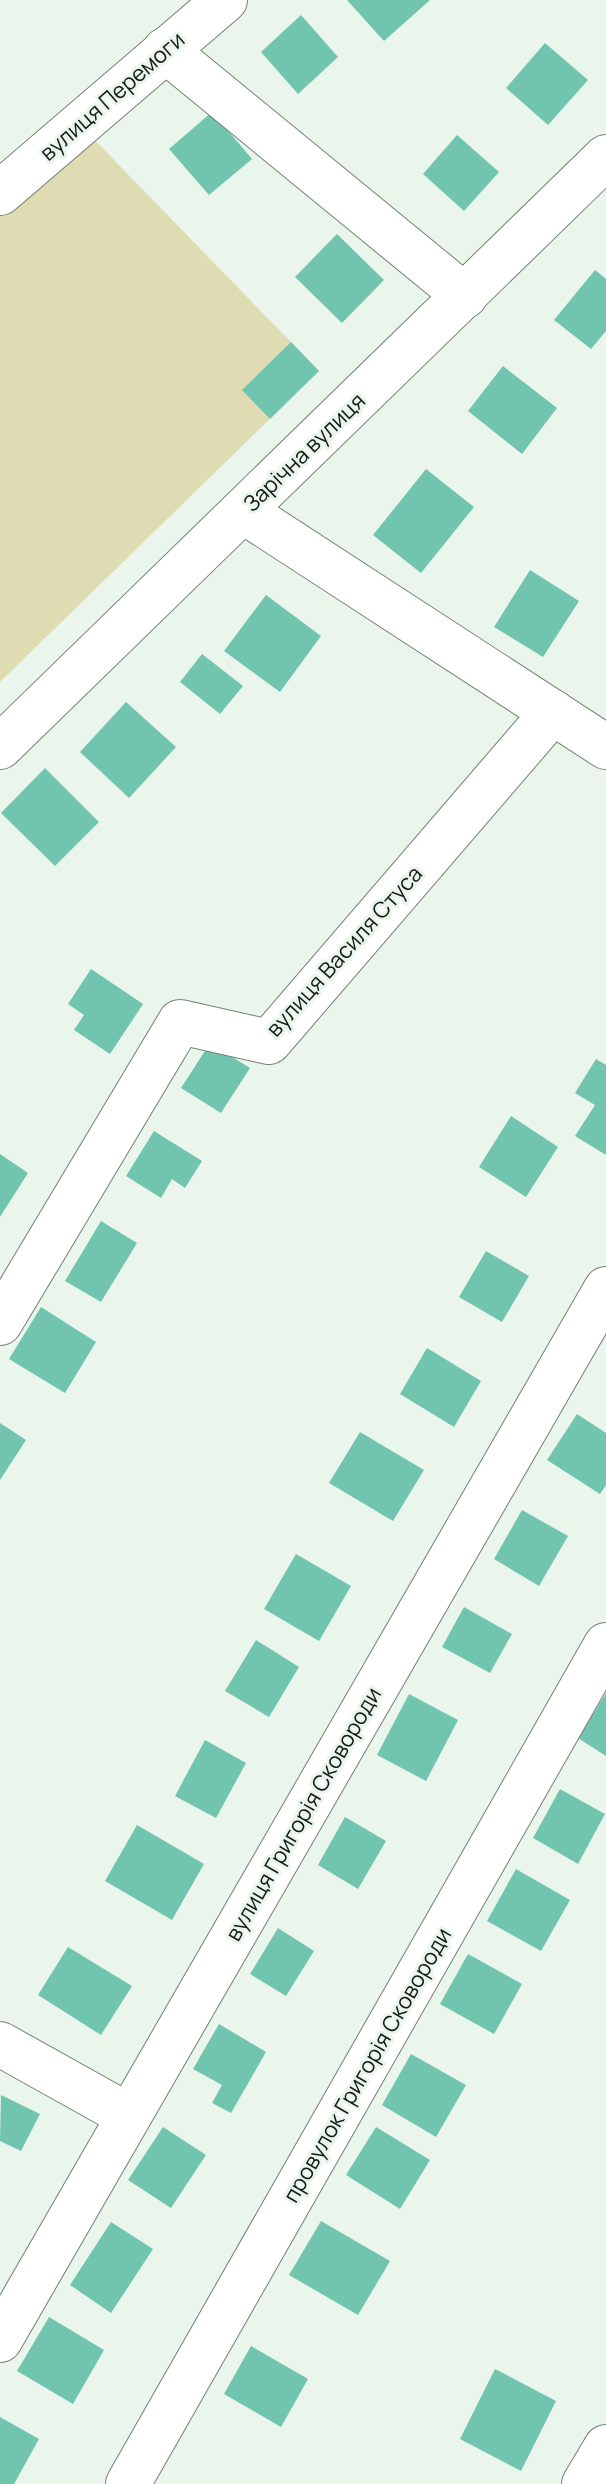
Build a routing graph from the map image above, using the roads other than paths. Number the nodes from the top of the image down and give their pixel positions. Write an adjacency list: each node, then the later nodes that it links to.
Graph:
1 (225, 0): 2 (street, вулиця Перемоги)
2 (165, 50): 4 (street, вулиця Перемоги); 5 (street)
3 (606, 157): 5 (street, Зарічна вулиця)
4 (0, 193)
5 (465, 296): 6 (street, Зарічна вулиця)
6 (243, 511): 7 (street); 8 (street, Зарічна вулиця)
7 (553, 712): 9 (street); 11 (street, вулиця Василя Стуса)
8 (0, 747)
9 (606, 747)
10 (606, 1289): 14 (street, вулиця Григорія Сковороди)
11 (0, 1323)
12 (606, 1645): 17 (street, провулок Григорія Сковороди)
13 (0, 2044): 14 (street)
14 (129, 2116): 15 (street, вулиця Григорія Сковороди)
15 (0, 2340)
16 (606, 2447): 18 (street)
17 (128, 2484)
18 (584, 2484)

